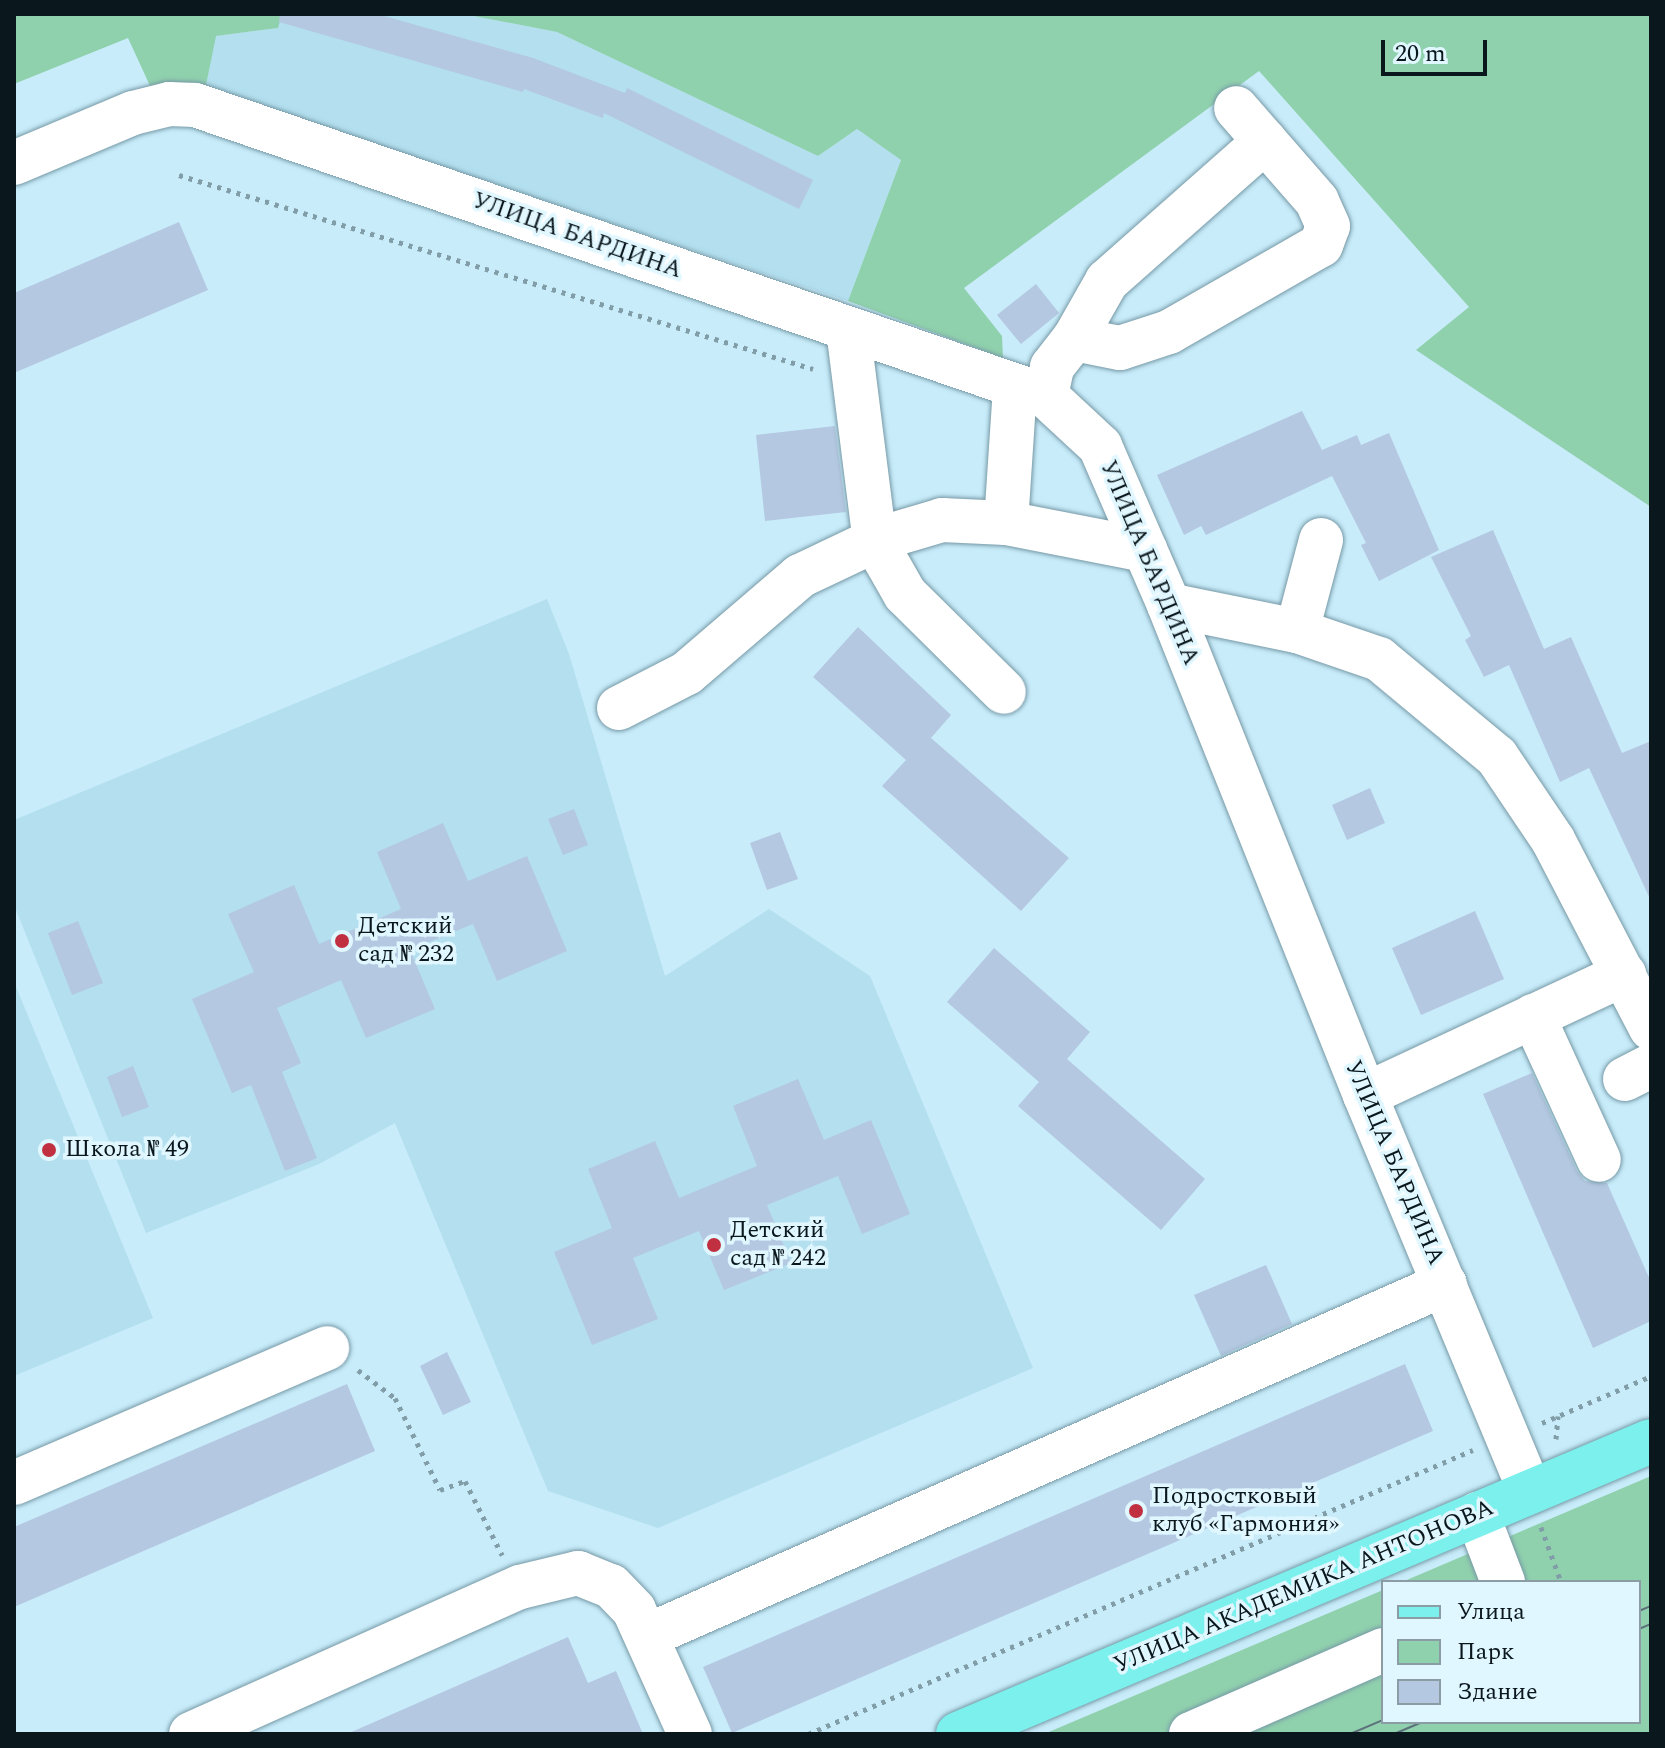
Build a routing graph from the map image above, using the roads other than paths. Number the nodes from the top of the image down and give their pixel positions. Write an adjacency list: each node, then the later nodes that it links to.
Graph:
1 (1236, 108): 2 (street)
2 (1265, 141): 5 (street); 5 (street)
3 (14, 163): 4 (street, УЛИЦА БАРДИНА)
4 (848, 329): 6 (street, УЛИЦА БАРДИНА); 8 (street)
5 (1074, 339): 6 (street)
6 (1030, 391): 7 (street); 10 (street, УЛИЦА БАРДИНА)
7 (1006, 523): 8 (street); 10 (street)
8 (878, 539): 13 (street); 14 (street)
9 (1321, 540): 12 (street)
10 (1145, 550): 11 (street, УЛИЦА БАРДИНА)
11 (1169, 605): 12 (street); 18 (street, УЛИЦА БАРДИНА)
12 (1297, 631): 15 (street)
13 (1004, 692)
14 (619, 708)
15 (1624, 974): 16 (street); 17 (street)
16 (1533, 1016): 18 (street); 19 (street)
17 (1651, 1028)
18 (1365, 1095): 20 (street, УЛИЦА БАРДИНА)
19 (1599, 1160)
20 (1445, 1284): 24 (street, УЛИЦА БАРДИНА); 27 (street)
21 (327, 1348): 23 (street)
22 (1651, 1441): 24 (main road, УЛИЦА АКАДЕМИКА АНТОНОВА)
23 (14, 1483)
24 (1535, 1509): 25 (main road, УЛИЦА АКАДЕМИКА АНТОНОВА)
25 (1477, 1514): 26 (street); 31 (main road, УЛИЦА АКАДЕМИКА АНТОНОВА)
26 (1502, 1580)
27 (647, 1636): 29 (street); 30 (street)
28 (1381, 1651): 32 (street)
29 (191, 1734)
30 (690, 1734)
31 (958, 1734)
32 (1191, 1734)

